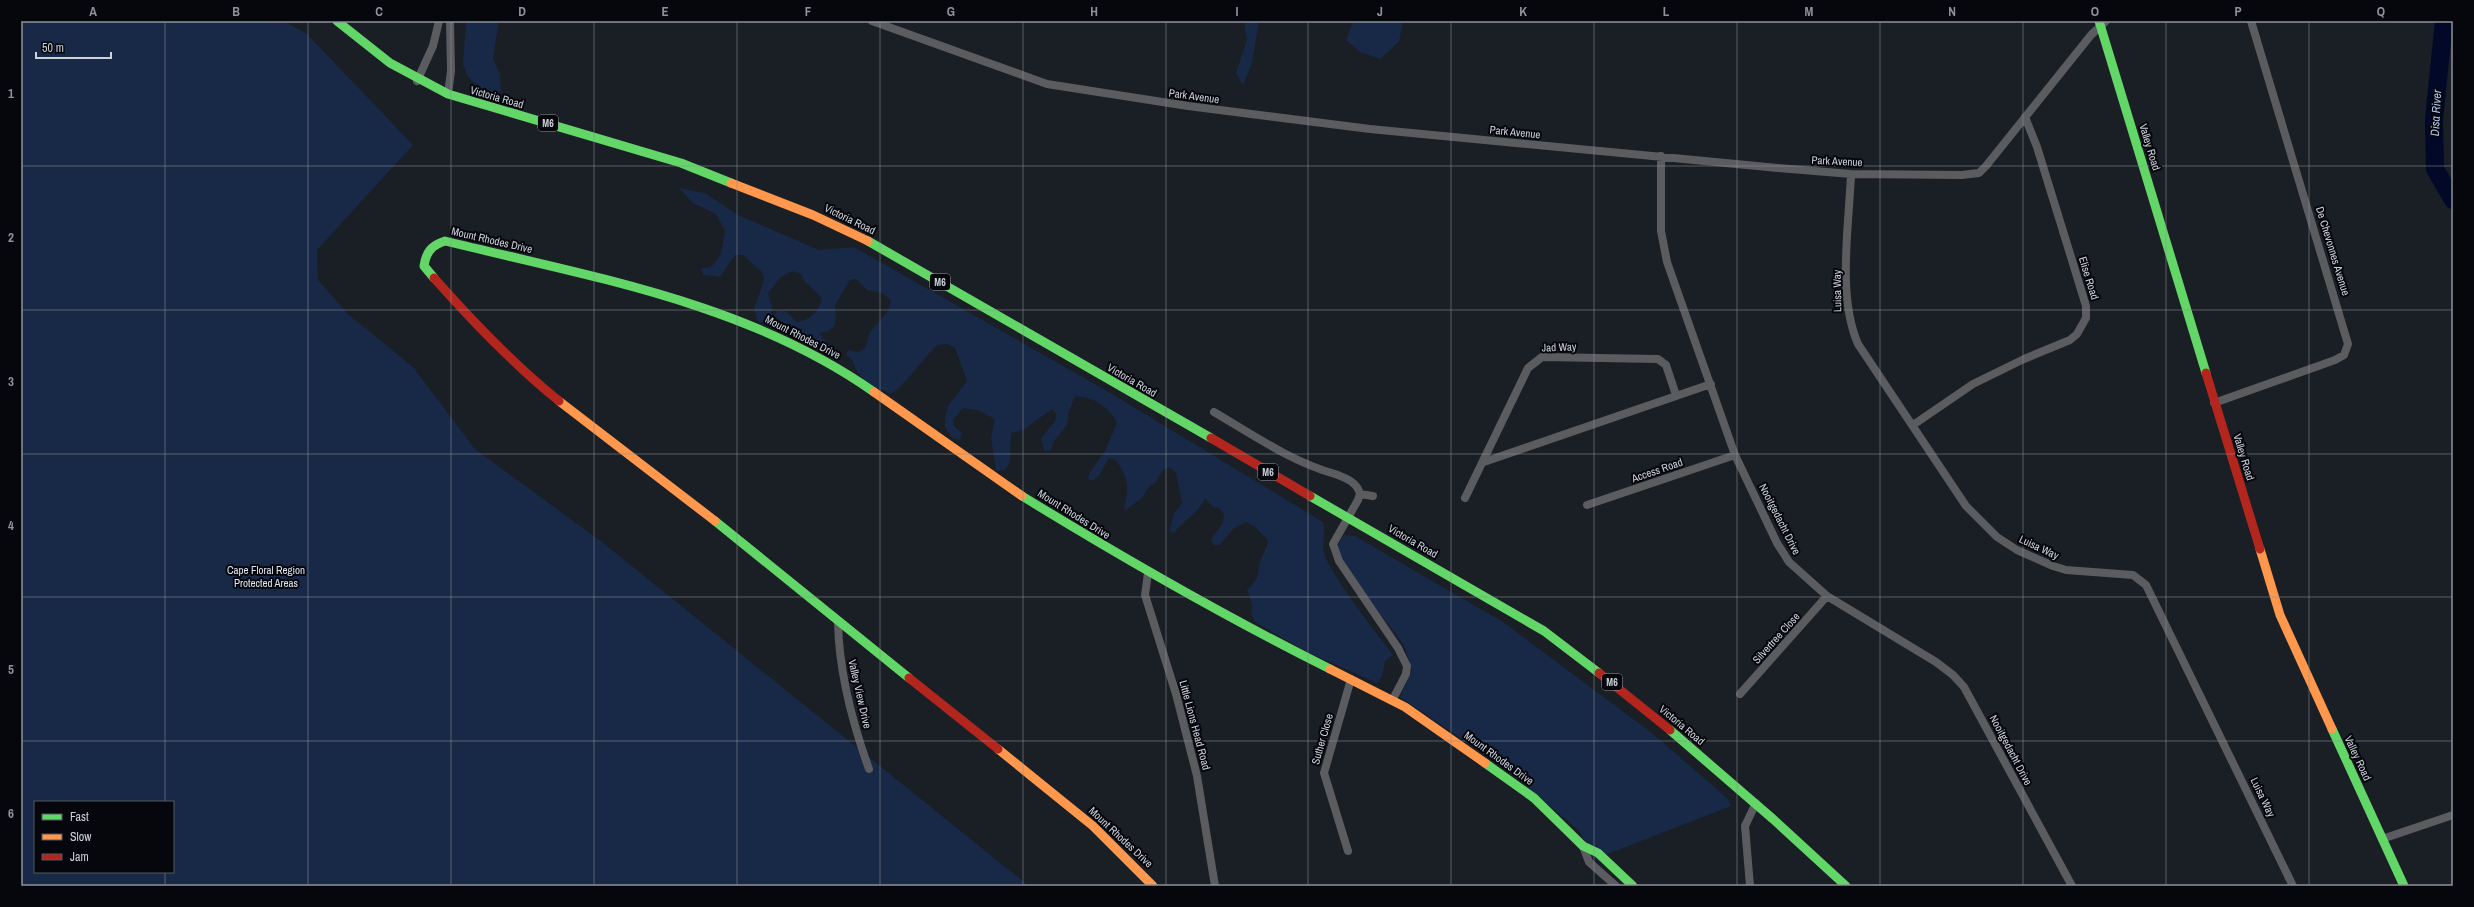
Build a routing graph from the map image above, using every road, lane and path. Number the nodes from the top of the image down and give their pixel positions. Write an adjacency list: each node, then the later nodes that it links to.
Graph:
1 (337, 21): 7 (street, Victoria Road / M6)
2 (439, 21): 7 (street)
3 (450, 21): 8 (street)
4 (872, 21): 10 (street, Park Avenue)
5 (2251, 21): 14 (street, De Chevonnes Avenue)
6 (2102, 23): 9 (street, Park Avenue); 14 (street, Valley Road)
7 (417, 81): 8 (street, Victoria Road / M6)
8 (448, 94): 23 (street, Victoria Road / M6)
9 (2025, 116): 11 (street, Park Avenue); 16 (street, Elise Road)
10 (1661, 156): 11 (street, Park Avenue); 12 (street, Nooitgedacht Drive)
11 (1851, 174): 16 (street, Luisa Way)
12 (1711, 384): 13 (street); 17 (street, Nooitgedacht Drive)
13 (1676, 395): 18 (street); 18 (street, Jad Way)
14 (2214, 403): 33 (street, Valley Road)
15 (1214, 412): 19 (street)
16 (1913, 425): 43 (street, Luisa Way)
17 (1735, 455): 22 (street, Access Road); 25 (street, Nooitgedacht Drive)
18 (1484, 462): 21 (street, Jad Way)
19 (1360, 494): 20 (street); 23 (street)
20 (1372, 496)
21 (1466, 498)
22 (1587, 506)
23 (1348, 519): 29 (street); 31 (street, Victoria Road / M6)
24 (1148, 573): 26 (street, Mount Rhodes Drive); 27 (street, Mount Rhodes Drive); 37 (street, Little Lions Head Road)
25 (1827, 596): 28 (street, Silvertree Close); 42 (street, Nooitgedacht Drive)
26 (838, 622): 30 (street, Valley View Drive); 36 (street, Mount Rhodes Drive)
27 (1352, 678): 29 (street, Mount Rhodes Drive); 35 (street, Suther Close)
28 (1740, 694)
29 (1393, 699): 34 (street, Mount Rhodes Drive)
30 (869, 769)
31 (1756, 803): 40 (street); 41 (street, Victoria Road / M6)
32 (2453, 815): 33 (street)
33 (2382, 839): 44 (street, Valley Road)
34 (1583, 846): 38 (street); 39 (street, Mount Rhodes Drive)
35 (1348, 851)
36 (1153, 886)
37 (1215, 886)
38 (1616, 886)
39 (1633, 886)
40 (1750, 886)
41 (1846, 886)
42 (2072, 886)
43 (2293, 886)
44 (2404, 886)

